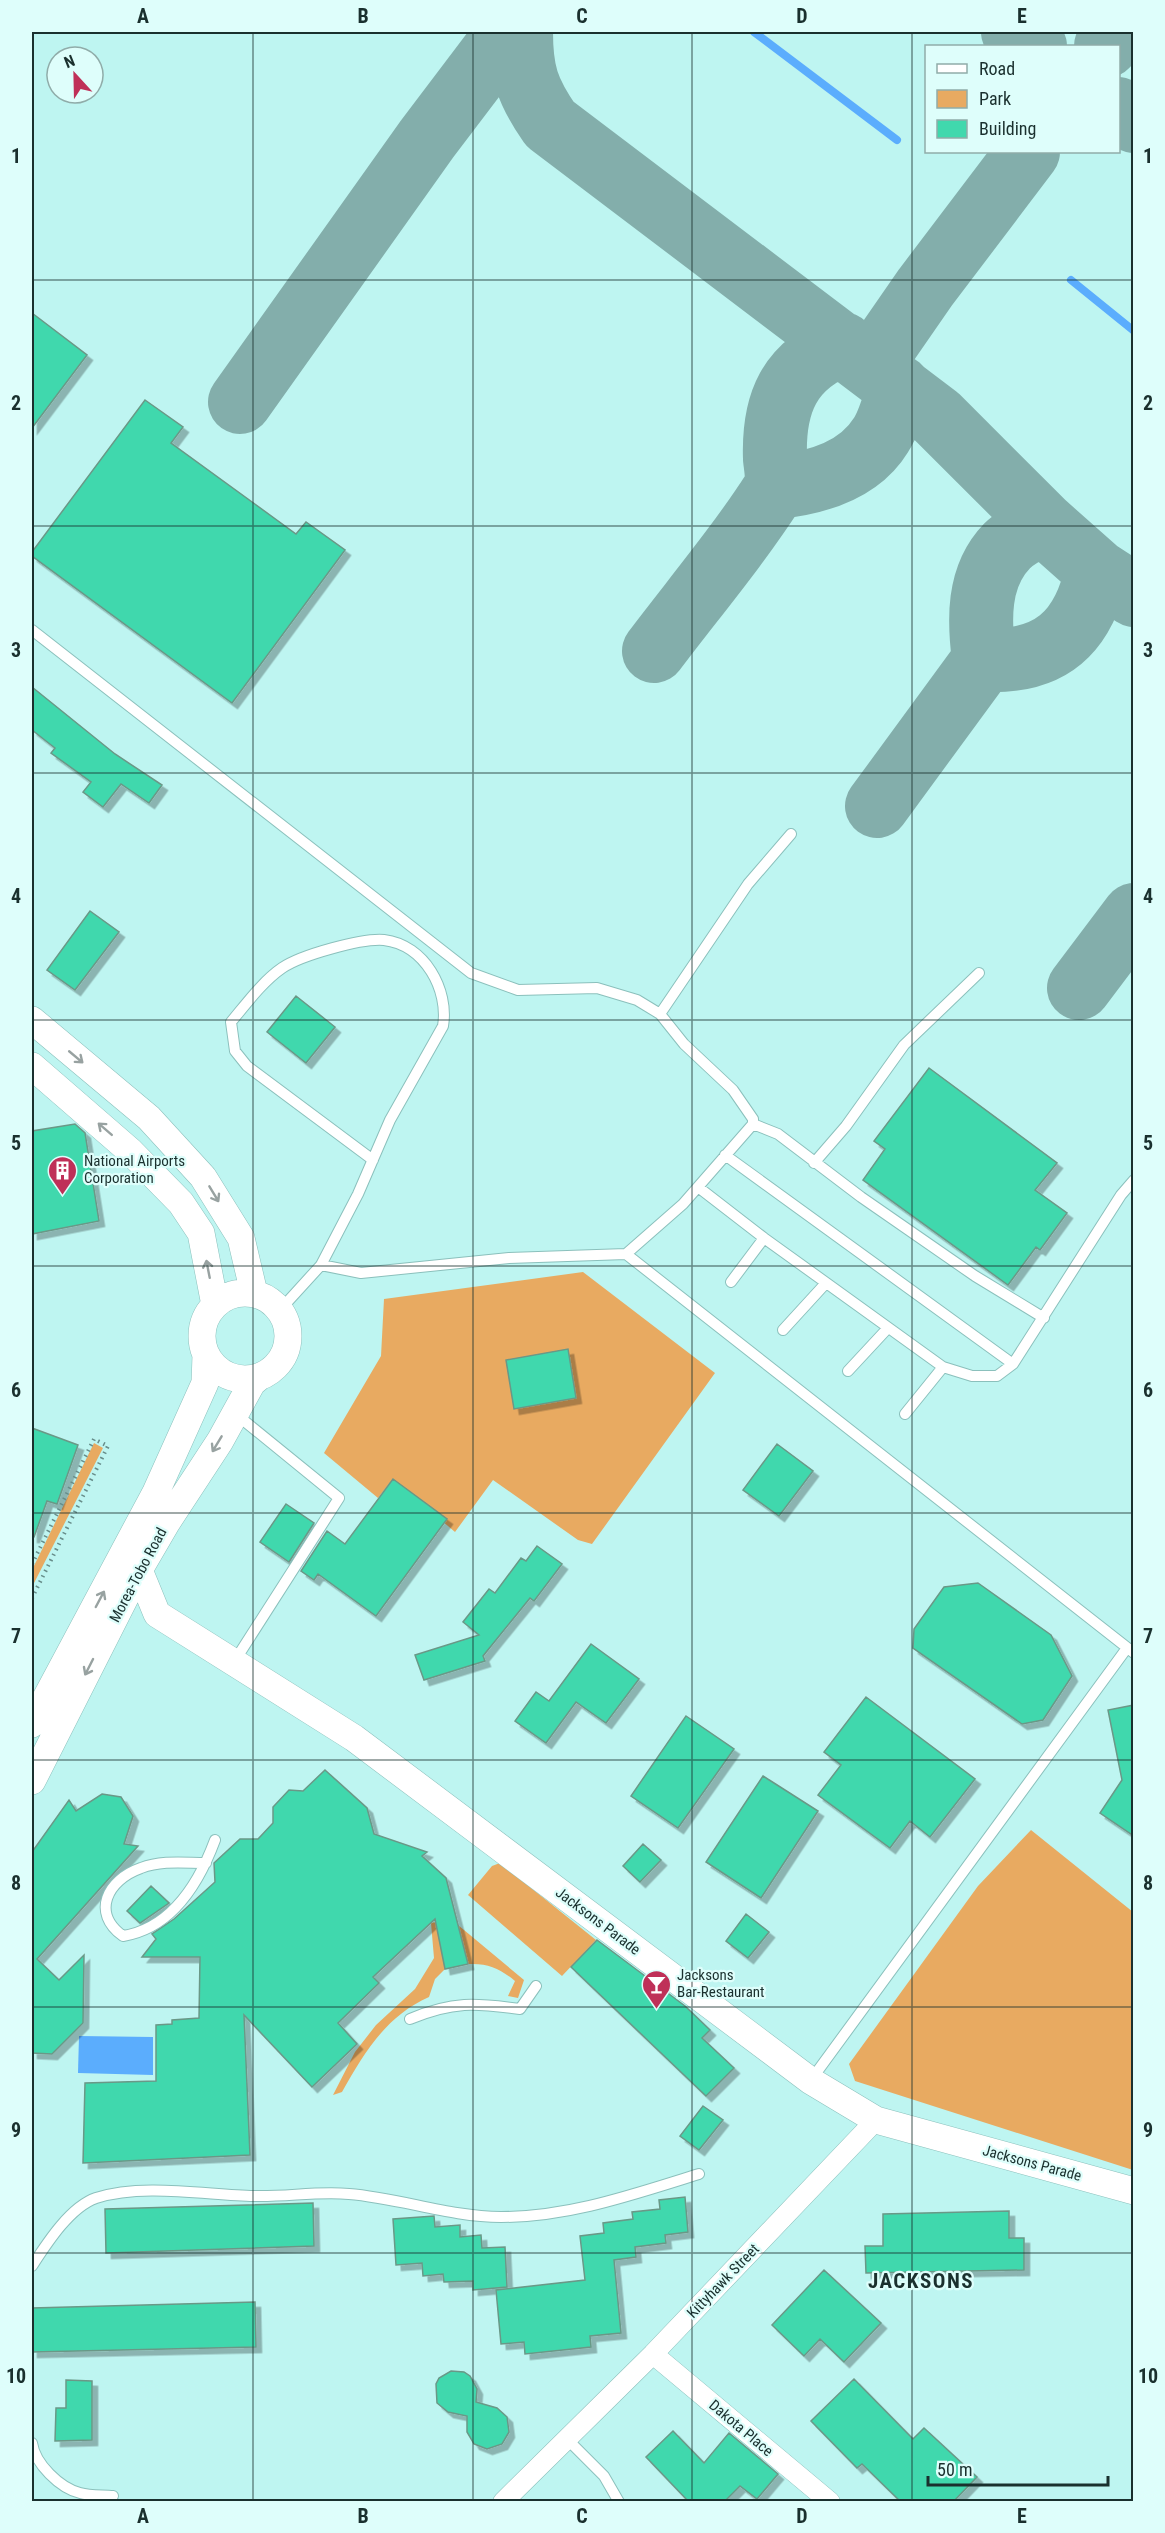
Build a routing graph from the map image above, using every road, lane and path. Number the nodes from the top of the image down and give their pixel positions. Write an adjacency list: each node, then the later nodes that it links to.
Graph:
1 (32, 630): 4 (lane)
2 (791, 834): 4 (lane)
3 (979, 973): 10 (lane)
4 (660, 1014): 7 (lane)
5 (32, 1020): 18 (main road, one-way to 18)
6 (32, 1066): 19 (main road, one-way to 6)
7 (753, 1124): 8 (lane); 10 (lane)
8 (725, 1155): 12 (lane); 25 (lane)
9 (373, 1160): 9 (lane); 15 (lane)
10 (814, 1163): 21 (lane)
11 (1134, 1180): 21 (lane)
12 (698, 1187): 13 (lane); 14 (lane)
13 (764, 1239): 16 (lane); 17 (lane)
14 (626, 1254): 15 (lane); 36 (lane)
15 (321, 1265): 20 (lane)
16 (731, 1282)
17 (826, 1283): 22 (lane); 23 (lane)
18 (254, 1293): 19 (main road); 20 (main road)
19 (215, 1305): 24 (main road)
20 (280, 1310): 28 (main road)
21 (1044, 1318): 25 (lane)
22 (887, 1329): 26 (lane); 27 (lane)
23 (783, 1330)
24 (206, 1355): 28 (main road); 38 (main road, Morea-Tobo Road, one-way to 24)
25 (1013, 1364): 26 (lane)
26 (942, 1368): 30 (lane)
27 (848, 1371)
28 (259, 1377): 29 (main road, Morea-Tobo Road)
29 (234, 1413): 32 (main road, Morea-Tobo Road, one-way to 32); 37 (lane)
30 (906, 1414)
31 (32, 1564): 33 (path)
32 (139, 1570): 34 (main road); 35 (main road, Morea-Tobo Road)
33 (32, 1598)
34 (157, 1614): 35 (main road); 37 (main road, Jacksons Parade)
35 (110, 1629): 39 (main road, Morea-Tobo Road, one-way to 39)
36 (1130, 1650): 44 (lane)
37 (234, 1662): 44 (main road, Jacksons Parade)
38 (32, 1724)
39 (32, 1781)
40 (214, 1840): 41 (lane)
41 (206, 1863): 41 (lane)
42 (536, 1986): 43 (lane)
43 (410, 2019)
44 (811, 2081): 45 (main road, Jacksons Parade)
45 (876, 2120): 47 (main road, Jacksons Parade); 49 (street, Kittyhawk Street)
46 (699, 2174): 48 (lane)
47 (1134, 2191)
48 (32, 2266)
49 (653, 2354): 50 (street, Kittyhawk Street); 55 (street, Dakota Place)
50 (567, 2439): 53 (street, Kittyhawk Street); 54 (lane)
51 (32, 2443): 52 (lane)
52 (113, 2496)
53 (503, 2502)
54 (619, 2502)
55 (830, 2502)

